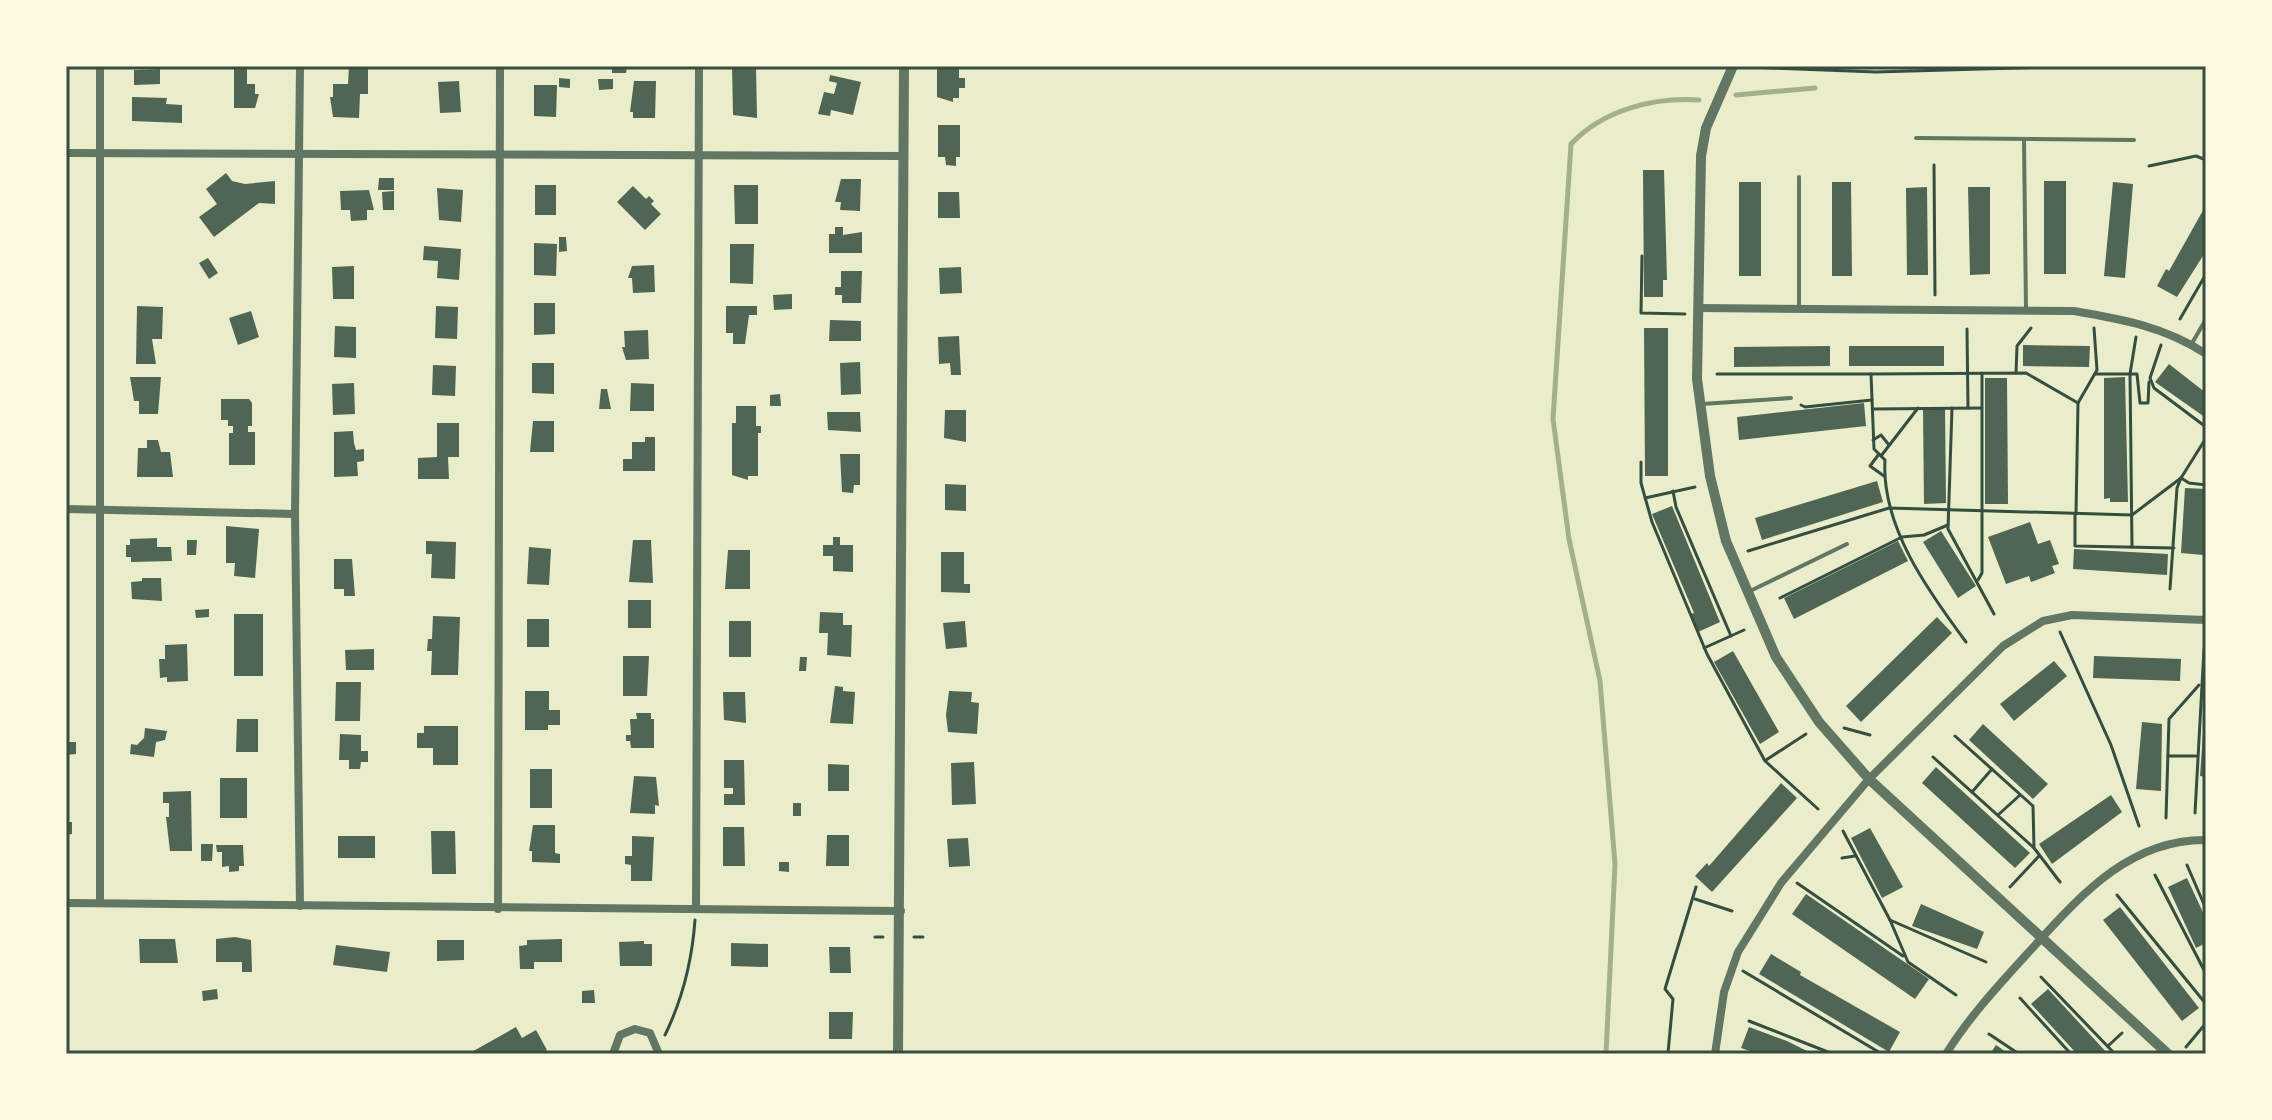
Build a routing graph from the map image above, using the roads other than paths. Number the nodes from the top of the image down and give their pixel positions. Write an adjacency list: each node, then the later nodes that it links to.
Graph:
1 (100, 66): 11 (street)
2 (300, 66): 12 (street)
3 (500, 66): 13 (street)
4 (699, 66): 15 (street)
5 (904, 66): 14 (street)
6 (1733, 66): 17 (street)
7 (1916, 138): 9 (lane)
8 (2134, 140): 9 (lane)
9 (2024, 141): 19 (lane)
10 (66, 153): 11 (street)
11 (100, 153): 12 (street); 26 (street)
12 (300, 153): 13 (street); 27 (street)
13 (500, 153): 15 (street); 37 (street)
14 (902, 156): 15 (street); 38 (street)
15 (699, 157): 36 (street)
16 (1799, 177): 18 (lane)
17 (1699, 308): 18 (street); 24 (street)
18 (1799, 311): 19 (street)
19 (2026, 312): 21 (street)
20 (2206, 319): 21 (lane)
21 (2191, 345): 22 (street)
22 (2206, 354)
23 (1791, 398): 24 (lane)
24 (1700, 404): 29 (street)
25 (66, 509): 26 (street)
26 (101, 509): 27 (street); 34 (street)
27 (295, 514): 35 (street)
28 (1847, 544): 29 (lane)
29 (1746, 593): 31 (street)
30 (2206, 620): 31 (street)
31 (1869, 779): 39 (street); 43 (street)
32 (2206, 840): 39 (street)
33 (66, 903): 34 (street)
34 (100, 903): 35 (street)
35 (300, 906): 37 (street)
36 (696, 908): 37 (street); 38 (street)
37 (498, 909)
38 (901, 911): 42 (street)
39 (2043, 937): 44 (street); 45 (street)
40 (659, 1051): 41 (street)
41 (613, 1054)
42 (898, 1054)
43 (1715, 1054)
44 (1946, 1054)
45 (2168, 1054)

